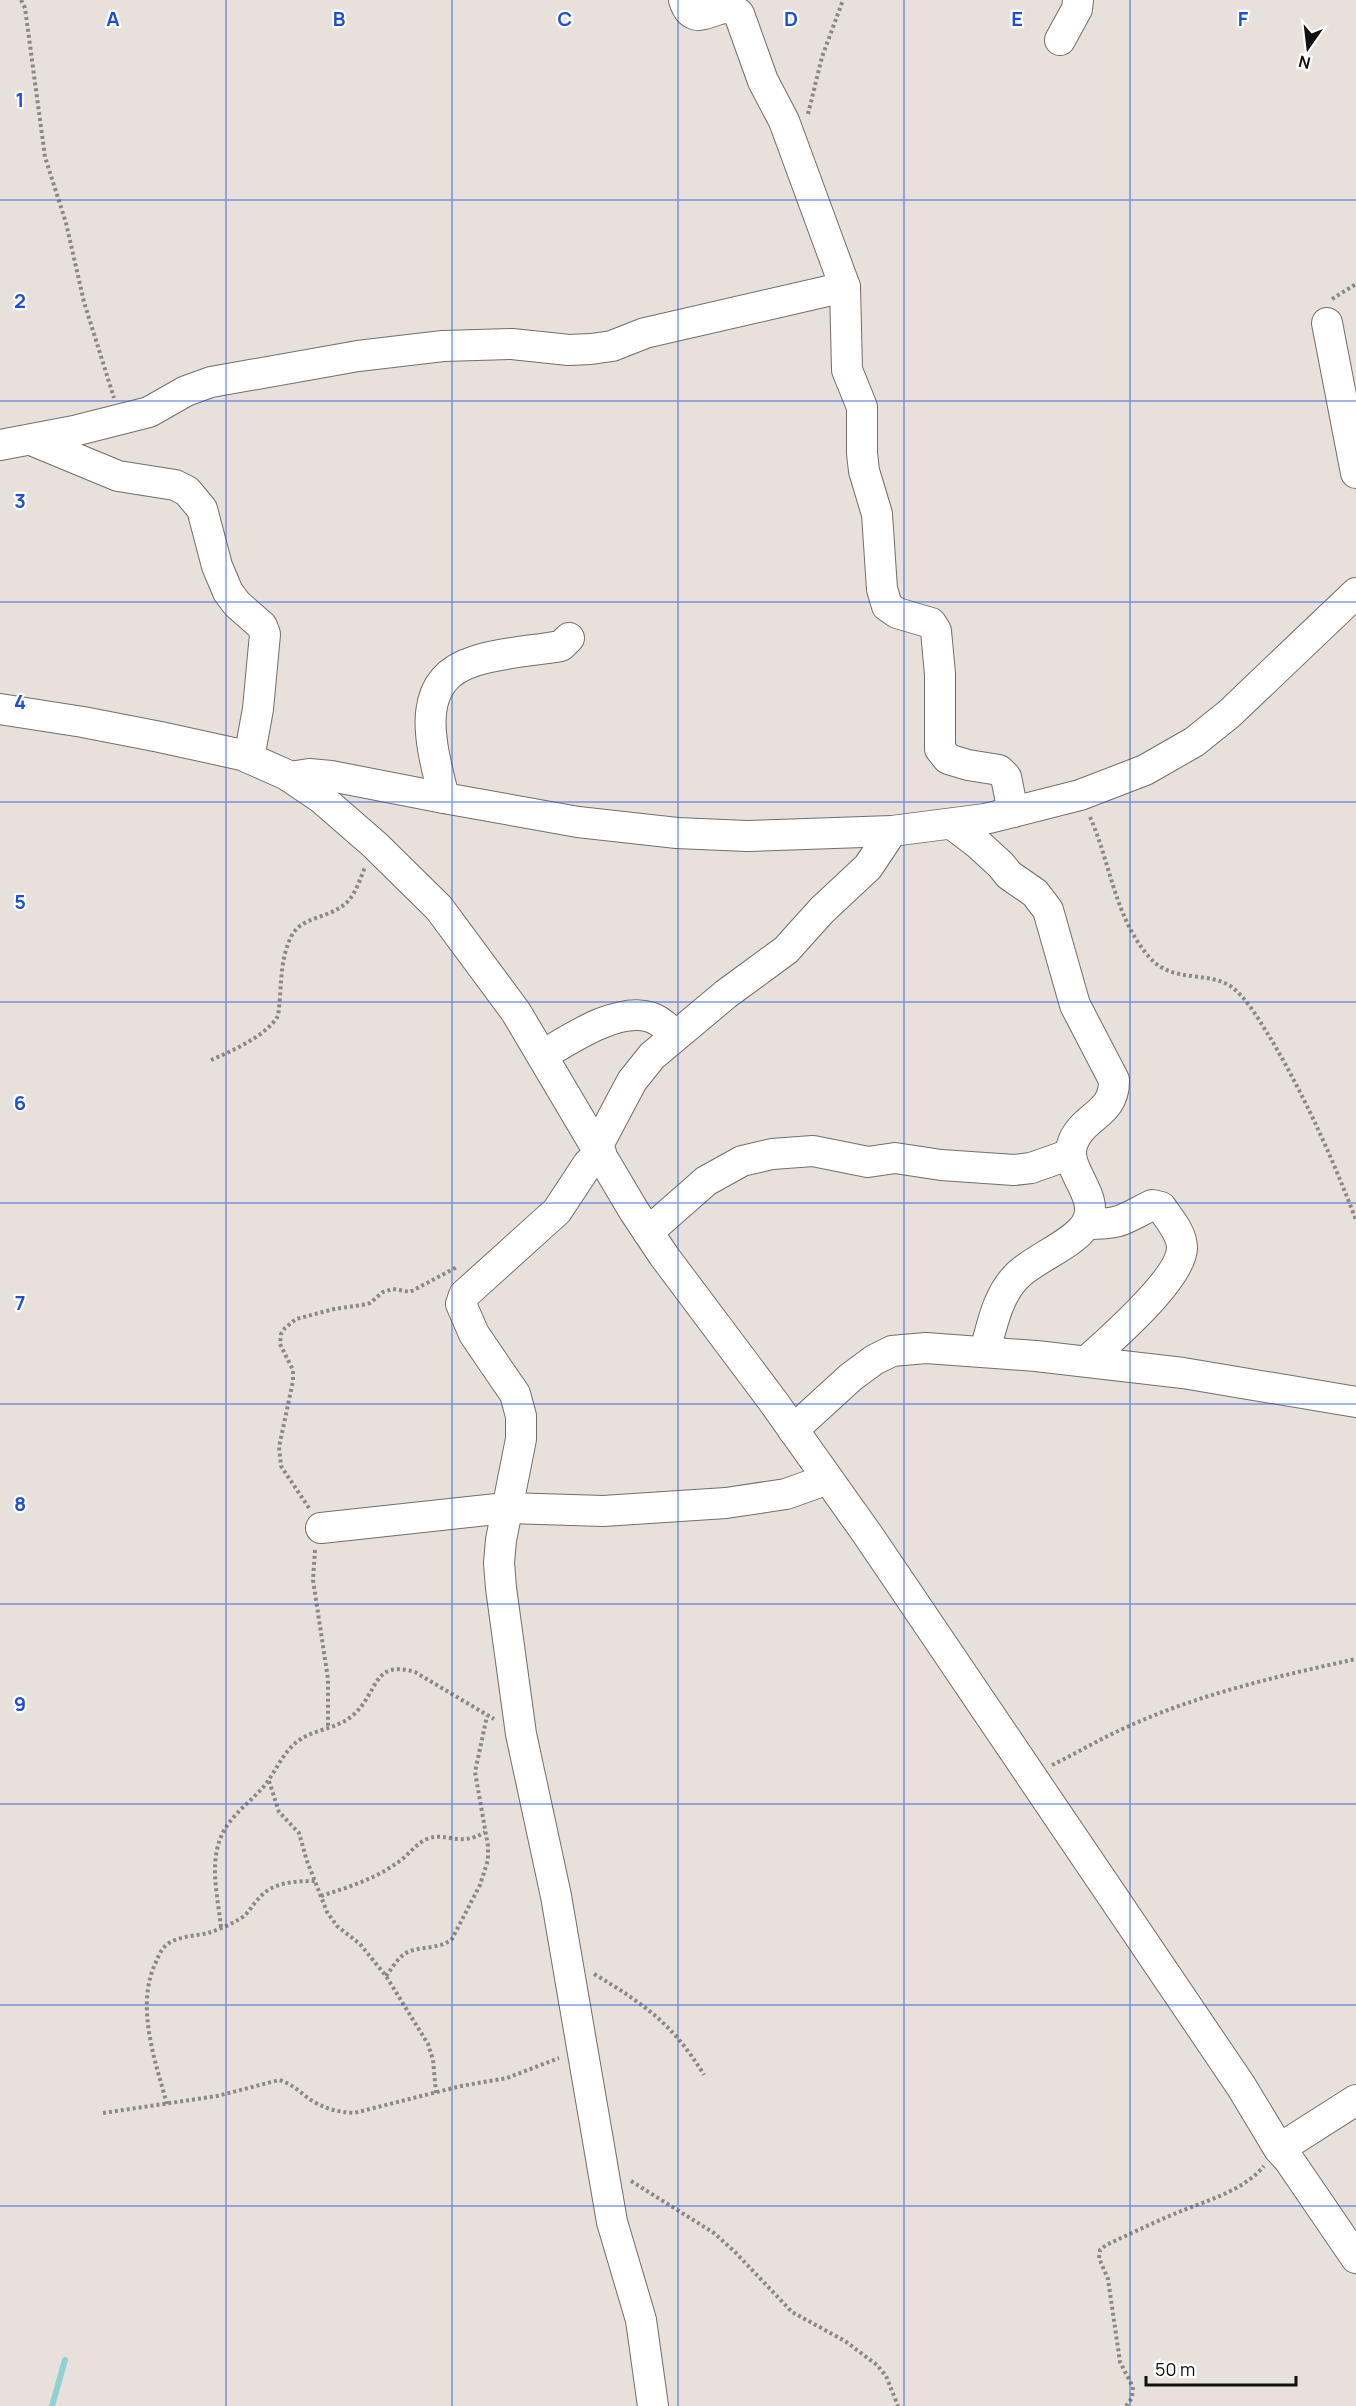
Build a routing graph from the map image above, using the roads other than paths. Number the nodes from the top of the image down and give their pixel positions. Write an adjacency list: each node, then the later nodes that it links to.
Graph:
1 (684, 0): 4 (street)
2 (1078, 0): 3 (street)
3 (1060, 40)
4 (845, 287): 6 (street); 15 (street)
5 (1327, 323): 8 (street)
6 (31, 440): 7 (street); 12 (street)
7 (0, 445)
8 (1356, 472)
9 (1356, 593): 15 (street)
10 (569, 638): 14 (street)
11 (0, 709): 12 (street)
12 (249, 758): 13 (street)
13 (290, 777): 14 (street); 19 (street)
14 (444, 798): 17 (street)
15 (1013, 812): 16 (street)
16 (952, 824): 17 (street); 21 (street)
17 (892, 831): 18 (street)
18 (675, 1036): 19 (street); 20 (street)
19 (543, 1055): 20 (street)
20 (599, 1150): 23 (street); 29 (street)
21 (1071, 1154): 22 (street); 23 (street)
22 (1087, 1224): 24 (street); 25 (street)
23 (648, 1232): 27 (street)
24 (985, 1351): 25 (street); 27 (street)
25 (1087, 1361): 26 (street)
26 (1356, 1402)
27 (793, 1430): 28 (street)
28 (828, 1479): 29 (street); 32 (street)
29 (506, 1508): 30 (street); 34 (street)
30 (321, 1528)
31 (1356, 2100): 32 (street)
32 (1279, 2149): 33 (street)
33 (1356, 2258)
34 (653, 2406)

